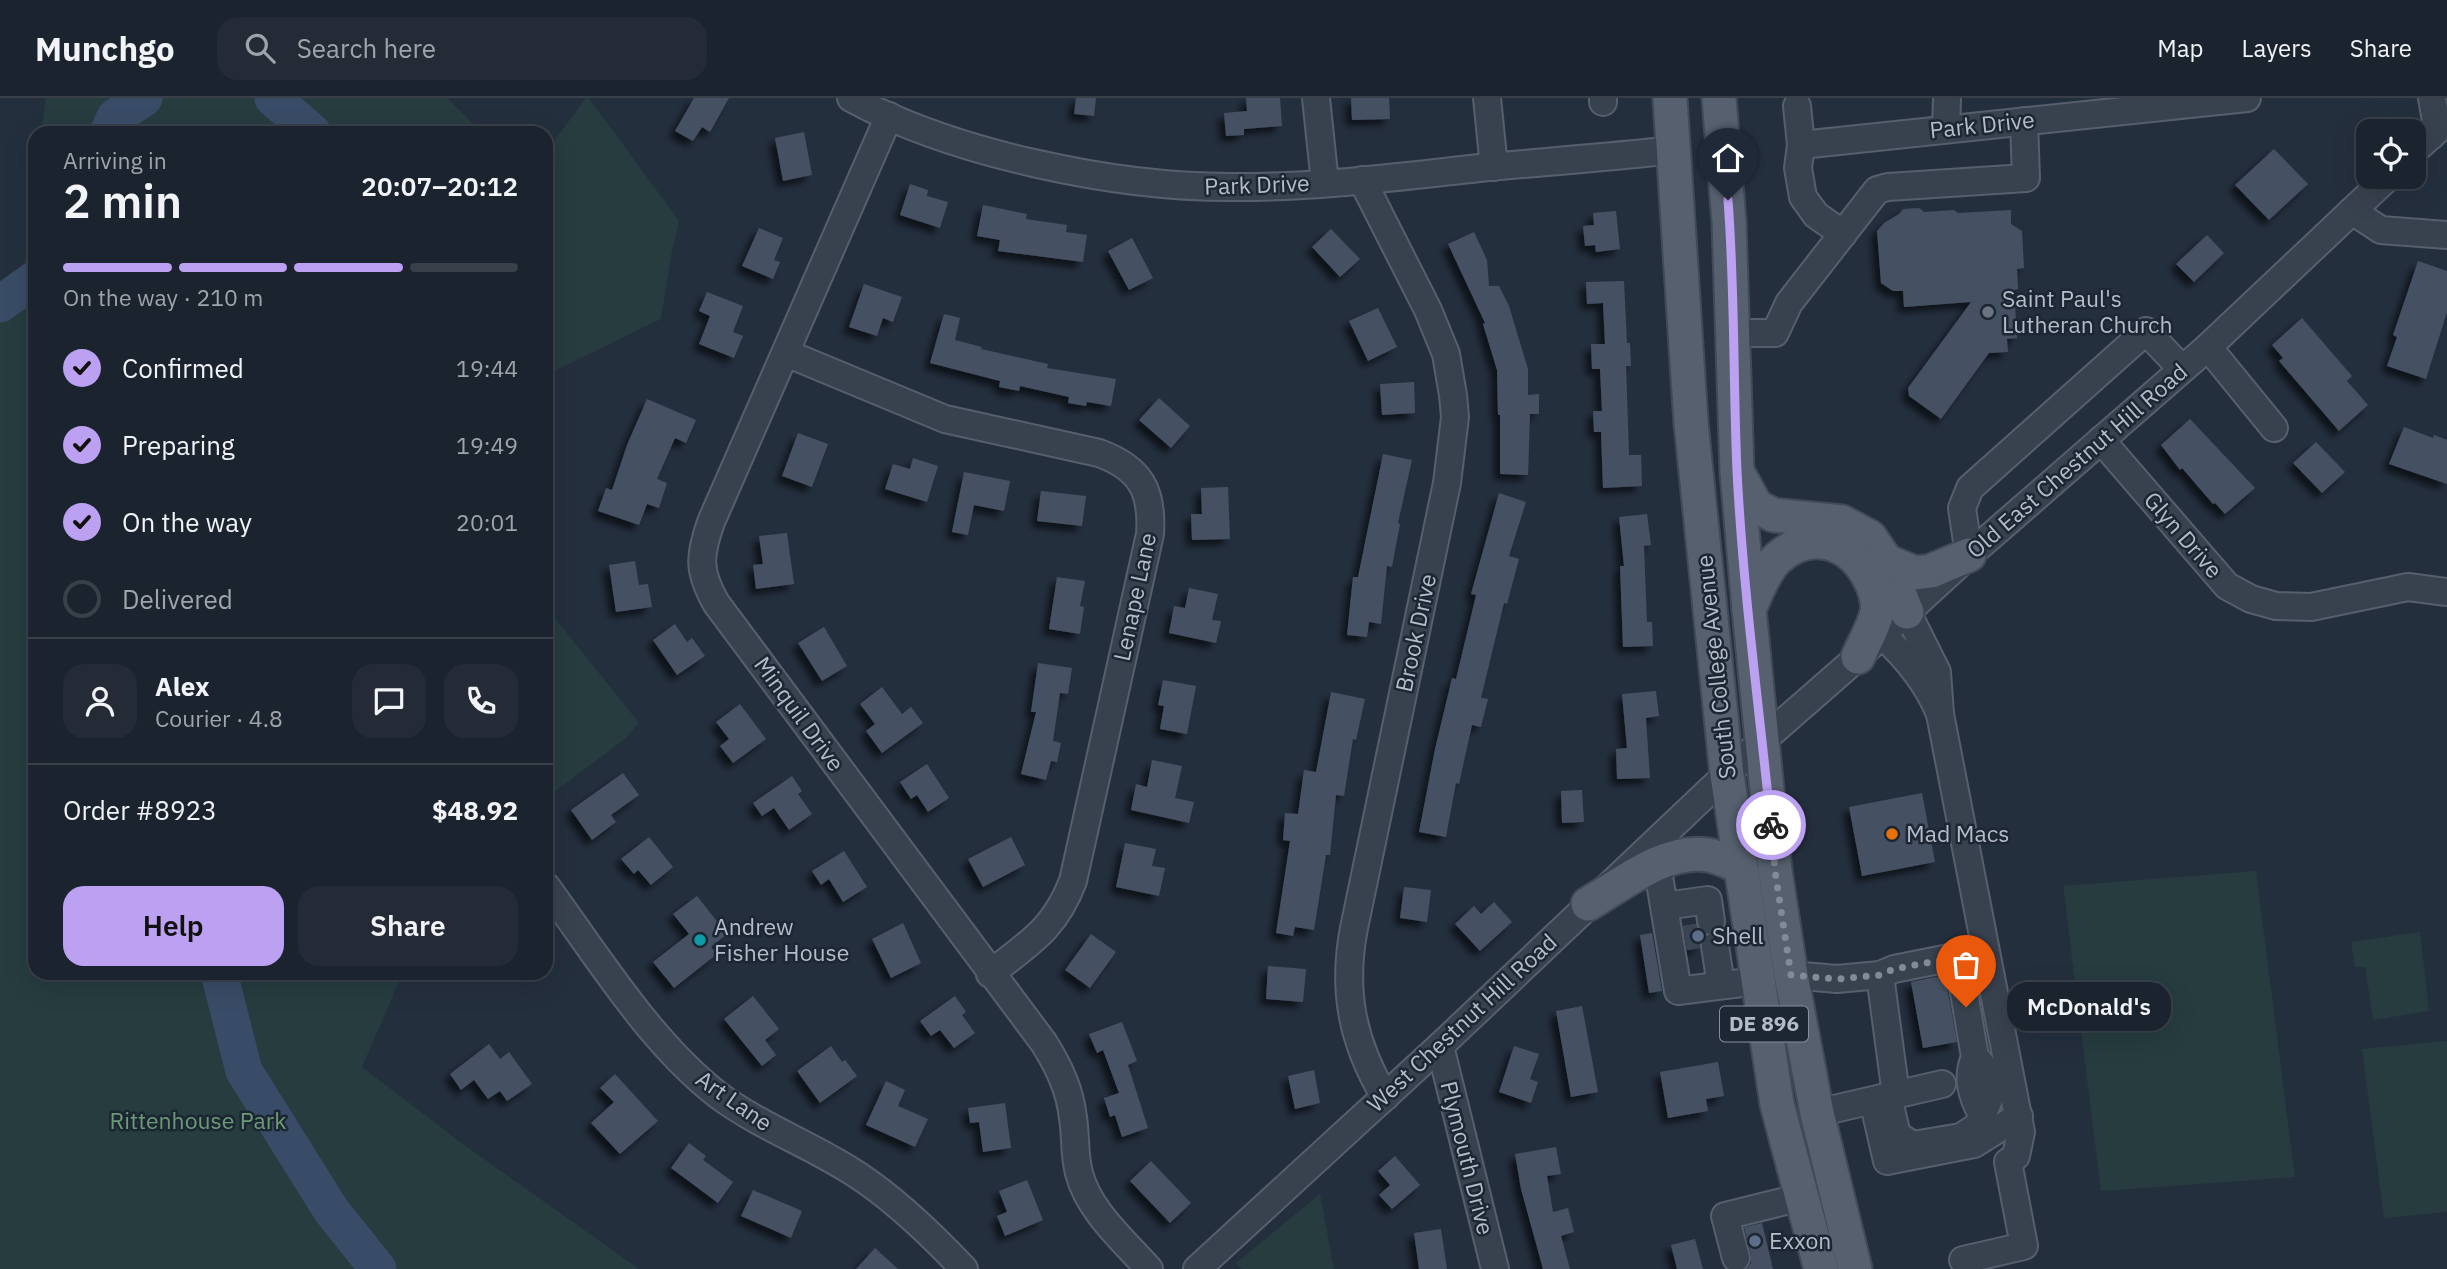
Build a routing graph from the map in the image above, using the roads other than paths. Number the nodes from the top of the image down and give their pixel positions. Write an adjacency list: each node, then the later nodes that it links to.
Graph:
1 (851, 98): 11 (street, Park Drive)
2 (1316, 98): 19 (street)
3 (1487, 98): 17 (street)
4 (1670, 98): 16 (main road, South College Avenue / DE 896)
5 (1719, 98): 24 (main road, South College Avenue / DE 896)
6 (1947, 98): 13 (street)
7 (2247, 98): 9 (street, Park Drive)
8 (2432, 98): 14 (street)
9 (2160, 102): 12 (street, Park Drive)
10 (1797, 106): 15 (street)
11 (889, 116): 19 (street, Park Drive); 26 (street, Minquil Drive)
12 (2024, 121): 13 (street, Park Drive); 22 (street)
13 (1946, 129): 15 (street, Park Drive)
14 (2430, 136)
15 (1801, 145): 22 (street)
16 (1674, 150): 17 (street, Park Drive); 40 (main road, South College Avenue / DE 896)
17 (1494, 167): 18 (street, Park Drive)
18 (1362, 180): 19 (street, Park Drive); 56 (street, Brook Drive)
19 (1325, 183)
20 (2375, 189): 21 (street, Old East Chestnut Hill Road)
21 (2352, 211): 23 (street); 25 (street, Old East Chestnut Hill Road)
22 (1843, 234): 24 (street)
23 (2447, 235)
24 (1734, 333): 30 (main road, South College Avenue / DE 896)
25 (2207, 347): 27 (street, Old East Chestnut Hill Road); 28 (street)
26 (786, 353): 49 (street, Minquil Drive); 49 (street, Lenape Lane)
27 (2182, 369): 29 (street, Old East Chestnut Hill Road); 31 (street)
28 (2274, 428)
29 (2101, 440): 31 (street, Old East Chestnut Hill Road); 33 (street, Glyn Drive)
30 (1737, 472): 32 (main road); 34 (main road, South College Avenue / DE 896)
31 (1969, 555): 32 (main road); 35 (street, Old East Chestnut Hill Road)
32 (1886, 561): 35 (main road)
33 (2447, 592)
34 (1748, 610): 37 (main road); 39 (main road, South College Avenue / DE 896)
35 (1907, 612): 36 (street, Old East Chestnut Hill Road); 38 (street)
36 (1882, 635): 37 (street, Old East Chestnut Hill Road); 38 (street)
37 (1858, 657): 39 (street, Old East Chestnut Hill Road)
38 (1940, 714): 47 (street)
39 (1762, 741): 40 (street, Old East Chestnut Hill Road); 50 (main road, South College Avenue / DE 896)
40 (1727, 775): 42 (main road, South College Avenue / DE 896); 44 (street, West Chestnut Hill Road)
41 (1657, 864): 42 (main road); 44 (main road); 45 (street)
42 (1741, 876): 46 (street); 52 (main road, South College Avenue / DE 896)
43 (553, 895): 65 (street, Art Lane)
44 (1588, 904): 54 (street, West Chestnut Hill Road)
45 (1665, 906): 46 (street); 53 (street)
46 (1703, 924): 53 (street)
47 (1986, 950): 48 (street); 59 (street)
48 (1958, 957): 51 (street); 57 (street)
49 (990, 974): 66 (street, Minquil Drive)
50 (1791, 975): 51 (street); 58 (main road, South College Avenue / DE 896)
51 (1880, 975): 57 (street)
52 (1757, 981): 53 (street); 62 (main road, South College Avenue / DE 896)
53 (1713, 986)
54 (1440, 1046): 56 (street, West Chestnut Hill Road); 68 (street, Plymouth Drive)
55 (1942, 1084): 57 (street)
56 (1384, 1097): 67 (street, West Chestnut Hill Road)
57 (1885, 1097): 58 (street); 60 (street)
58 (1817, 1113): 70 (main road, South College Avenue / DE 896)
59 (2019, 1116): 60 (street); 61 (street)
60 (1974, 1144): 61 (street)
61 (2008, 1162): 64 (street)
62 (1802, 1197): 63 (street); 69 (main road, South College Avenue / DE 896)
63 (1736, 1258)
64 (1963, 1260)
65 (964, 1269)
66 (1149, 1269)
67 (1197, 1269)
68 (1495, 1269)
69 (1821, 1269)
70 (1855, 1269)

